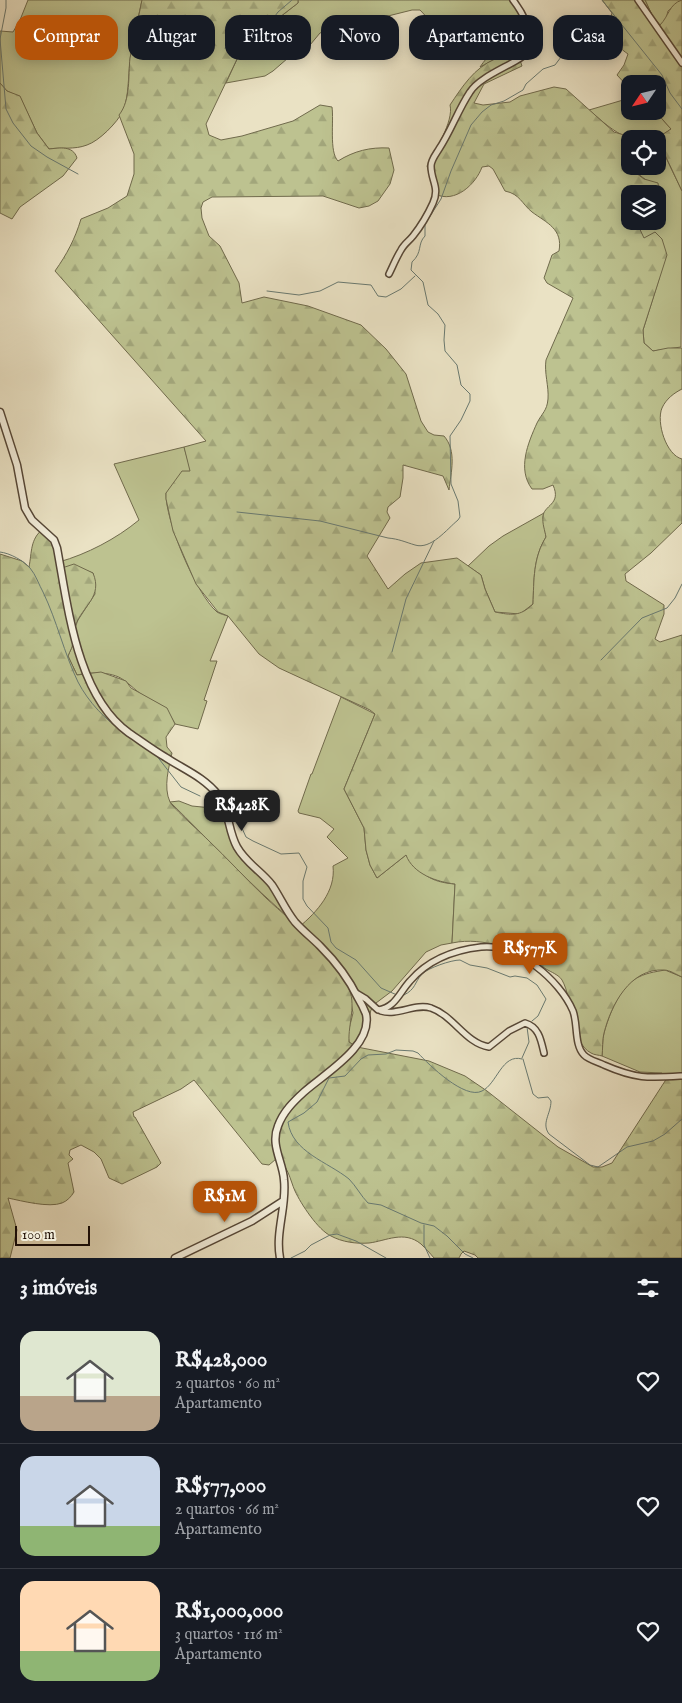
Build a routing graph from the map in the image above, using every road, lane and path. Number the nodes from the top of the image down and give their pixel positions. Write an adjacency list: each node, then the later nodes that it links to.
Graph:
1 (513, 0): 4 (street)
2 (638, 0): 3 (street)
3 (682, 63)
4 (389, 274)
5 (0, 412): 6 (street)
6 (355, 992): 7 (street); 10 (street)
7 (378, 1010): 8 (street); 9 (street)
8 (544, 1053)
9 (682, 1076)
10 (283, 1201): 11 (street); 12 (street)
11 (175, 1258)
12 (280, 1258)

